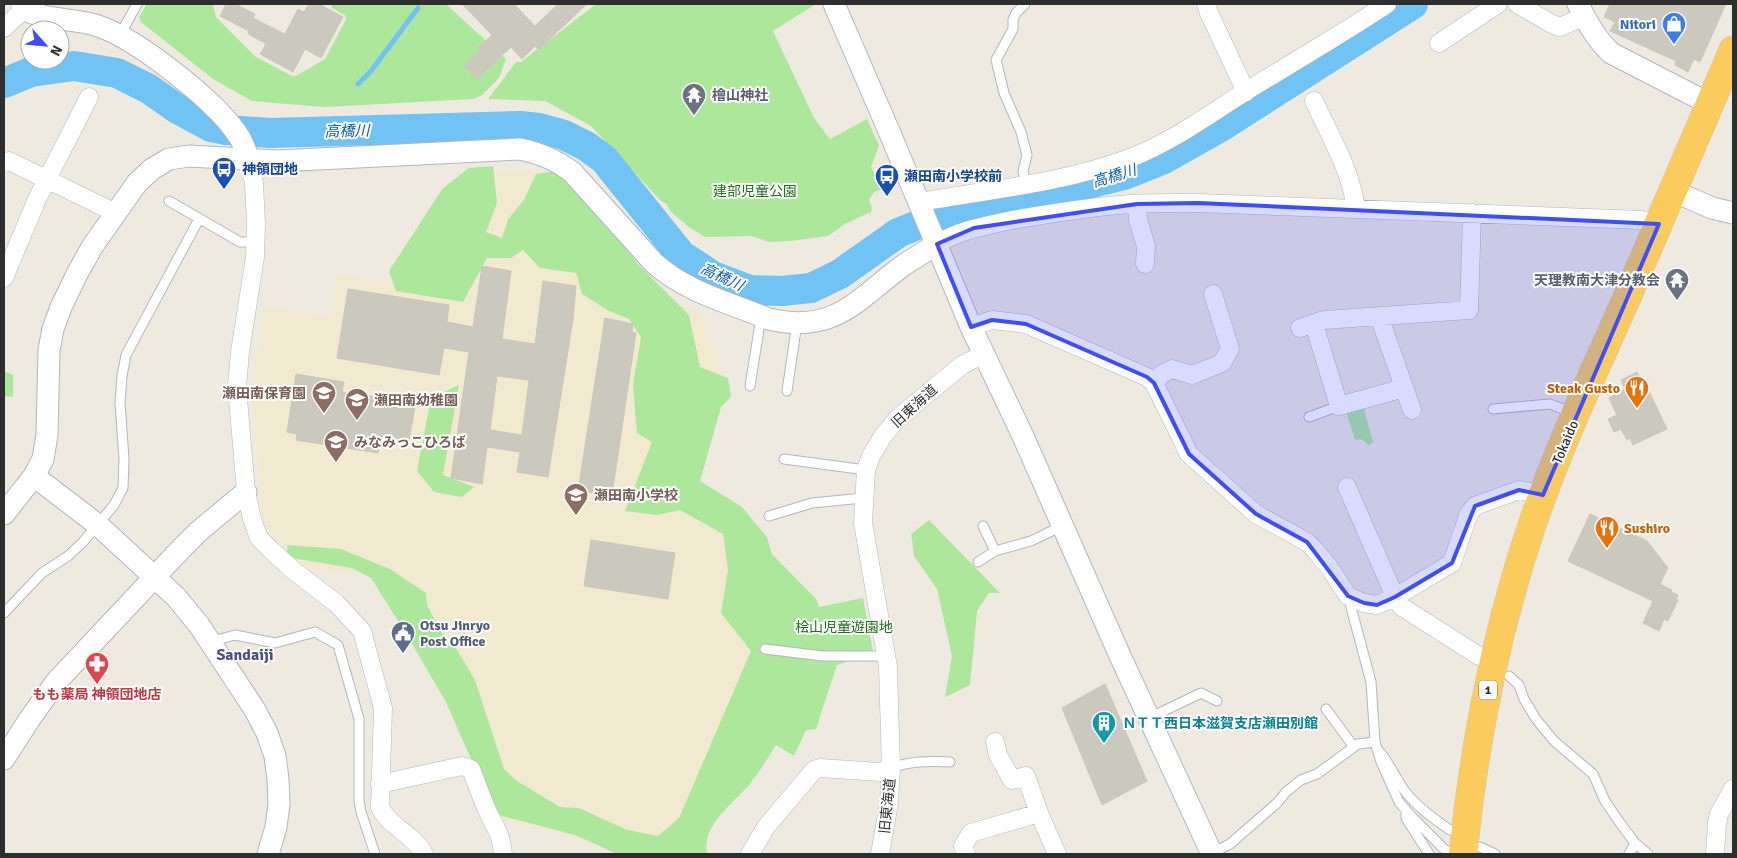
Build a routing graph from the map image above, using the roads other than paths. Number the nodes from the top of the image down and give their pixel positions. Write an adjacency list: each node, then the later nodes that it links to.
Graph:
1 (137, 4): 11 (lane)
2 (834, 4): 25 (street)
3 (1025, 4): 21 (lane)
4 (1206, 4): 14 (street)
5 (1498, 4): 12 (street)
6 (1517, 4): 9 (street)
7 (22, 6): 10 (street); 11 (street)
8 (1377, 6): 14 (street)
9 (1581, 10): 17 (street)
10 (4, 28)
11 (120, 35): 18 (street)
12 (1439, 42)
13 (1733, 50): 17 (highway, Tokaido / 1)
14 (1246, 92): 21 (street)
15 (89, 97): 20 (street)
16 (1314, 101): 26 (street)
17 (1710, 104): 22 (highway, Tokaido / 1)
18 (247, 154): 27 (street); 33 (street); 37 (street)
19 (4, 162): 20 (street)
20 (47, 180): 27 (street); 35 (street)
21 (1026, 184): 25 (street)
22 (1673, 191): 28 (street); 31 (highway, Tokaido / 1)
23 (170, 201): 30 (lane)
24 (1137, 204): 26 (street); 32 (street); 34 (street)
25 (921, 206): 32 (street)
26 (1356, 209): 29 (street)
27 (116, 212): 53 (street)
28 (1733, 213)
29 (1472, 214): 31 (street); 38 (street)
30 (199, 219): 33 (lane); 60 (lane)
31 (1659, 224): 49 (highway, Tokaido / 1)
32 (935, 240): 39 (street); 40 (street)
33 (256, 242): 55 (street)
34 (1145, 264)
35 (4, 278)
36 (1213, 294): 42 (street)
37 (761, 316): 39 (street); 43 (lane)
38 (1379, 316): 44 (street); 46 (street)
39 (797, 323): 45 (lane)
40 (971, 327): 41 (street); 42 (street)
41 (984, 354): 52 (street, 旧東海道); 62 (street)
42 (1154, 383): 66 (street)
43 (750, 386)
44 (1404, 388): 46 (street); 48 (street)
45 (787, 392)
46 (1339, 406): 50 (lane)
47 (1493, 409): 49 (lane)
48 (1412, 410)
49 (1576, 414): 56 (highway, Tokaido / 1)
50 (1310, 417)
51 (784, 459): 52 (lane)
52 (866, 470): 57 (street, 旧東海道)
53 (34, 476): 58 (street); 60 (street)
54 (1347, 487): 67 (street)
55 (246, 492): 65 (street); 83 (street)
56 (1543, 495): 67 (street); 89 (highway, Tokaido / 1)
57 (864, 498): 59 (lane); 71 (street, 旧東海道)
58 (4, 514)
59 (769, 516)
60 (98, 525): 65 (street); 68 (lane)
61 (983, 526): 63 (lane)
62 (1063, 526): 63 (lane); 76 (street)
63 (995, 551): 64 (lane)
64 (978, 562)
65 (155, 577): 69 (street); 80 (street)
66 (1348, 596): 67 (street); 78 (lane)
67 (1395, 597): 72 (street)
68 (4, 612)
69 (209, 642): 90 (street); 91 (lane)
70 (765, 649): 71 (lane)
71 (886, 656): 82 (street, 旧東海道)
72 (1479, 656)
73 (1508, 676): 88 (lane)
74 (1217, 701): 76 (lane)
75 (1326, 708): 79 (lane)
76 (1149, 718): 98 (street)
77 (995, 742): 86 (street)
78 (1376, 745): 79 (lane); 85 (lane); 87 (lane)
79 (1354, 747): 98 (lane)
80 (4, 759)
81 (950, 762): 82 (lane)
82 (891, 768): 94 (street); 95 (street, 旧東海道)
83 (380, 784): 92 (street); 93 (street)
84 (1733, 789): 104 (street)
85 (1406, 810): 99 (lane); 100 (lane)
86 (1039, 813): 96 (street); 97 (street)
87 (1450, 830)
88 (1634, 843): 102 (lane); 103 (lane)
89 (1472, 851): 101 (lane)
90 (268, 854)
91 (375, 854)
92 (424, 854)
93 (503, 854)
94 (750, 854)
95 (880, 854)
96 (966, 854)
97 (1057, 854)
98 (1212, 854)
99 (1429, 854)
100 (1455, 854)
101 (1495, 854)
102 (1629, 854)
103 (1648, 854)
104 (1715, 854)

